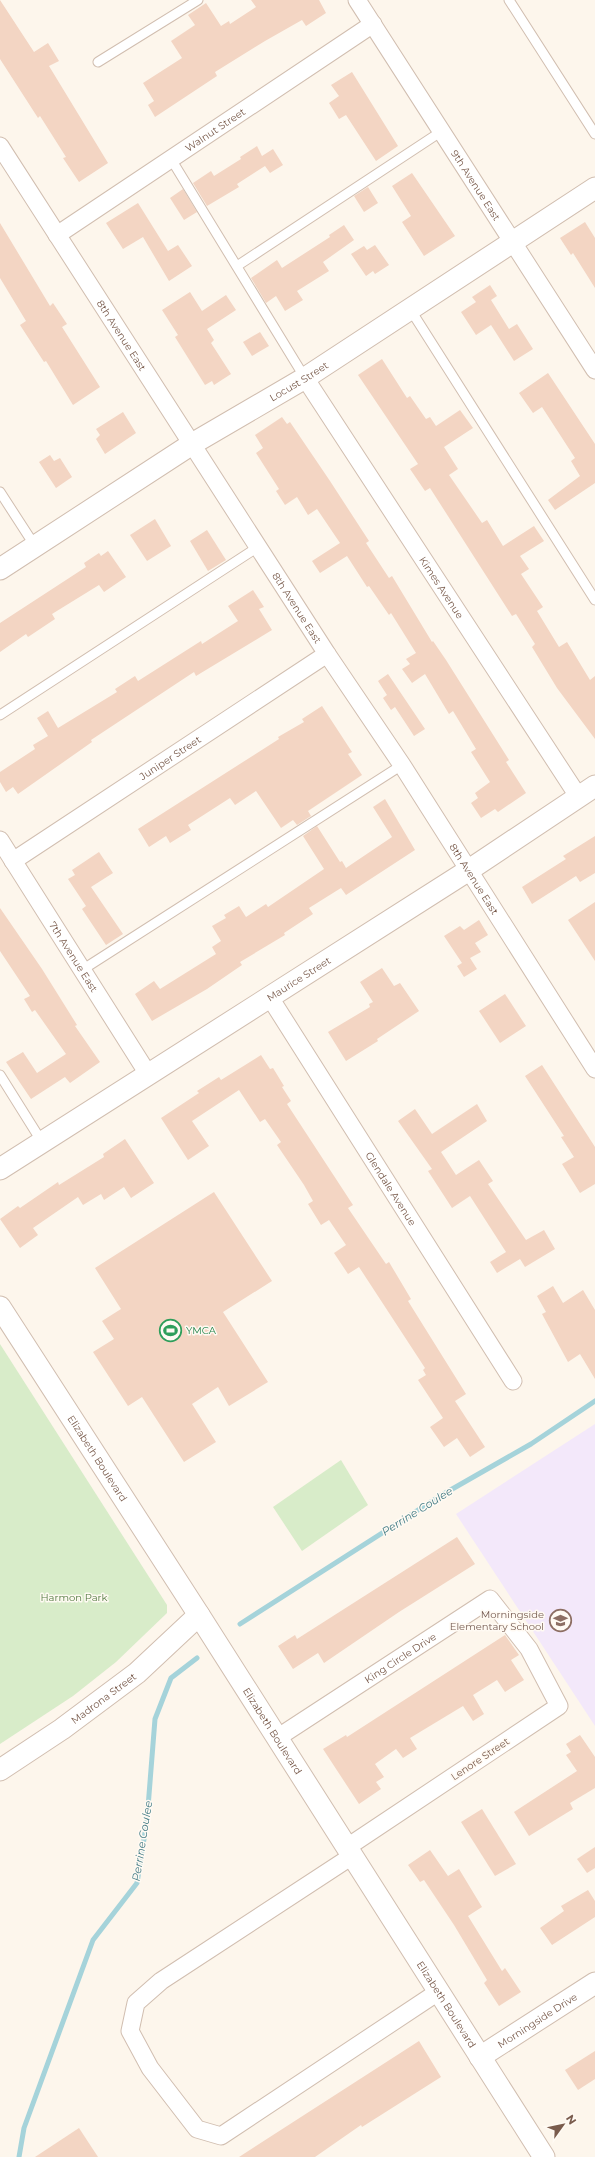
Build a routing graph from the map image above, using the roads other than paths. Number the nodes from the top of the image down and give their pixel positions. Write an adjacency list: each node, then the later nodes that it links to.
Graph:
1 (198, 0): 5 (lane)
2 (357, 0): 4 (street, 9th Avenue East)
3 (508, 0): 7 (lane)
4 (373, 24): 6 (street, 9th Avenue East); 9 (street, Walnut Street)
5 (98, 62)
6 (442, 131): 12 (street, 9th Avenue East); 13 (lane)
7 (595, 134)
8 (0, 146): 11 (street, 8th Avenue East)
9 (171, 159): 11 (street, Walnut Street); 13 (lane)
10 (595, 188): 12 (street, Locust Street)
11 (58, 235): 17 (street, 8th Avenue East)
12 (514, 242): 14 (street, Locust Street); 15 (street, 9th Avenue East)
13 (236, 266): 16 (lane)
14 (410, 309): 16 (street, Locust Street); 22 (lane)
15 (595, 370)
16 (305, 378): 17 (street, Locust Street); 26 (street, Kimes Avenue)
17 (192, 444): 19 (street, Locust Street); 20 (street, 8th Avenue East)
18 (0, 492): 19 (lane)
19 (35, 546): 21 (street, Locust Street)
20 (258, 547): 23 (street, 8th Avenue East); 24 (lane)
21 (0, 569)
22 (595, 600)
23 (327, 654): 25 (street, 8th Avenue East); 28 (street, Juniper Street)
24 (0, 715)
25 (402, 765): 29 (street, 8th Avenue East); 30 (lane)
26 (587, 791): 29 (street, Maurice Street)
27 (0, 840): 28 (street, 7th Avenue East)
28 (13, 860): 30 (street, 7th Avenue East)
29 (468, 870): 31 (street, Maurice Street); 32 (street, 8th Avenue East)
30 (82, 970): 33 (street, 7th Avenue East)
31 (269, 996): 33 (street, Maurice Street); 38 (street, Glendale Avenue)
32 (595, 1069)
33 (148, 1074): 35 (street, Maurice Street)
34 (0, 1075): 35 (lane)
35 (42, 1142): 36 (street, Maurice Street)
36 (0, 1169)
37 (0, 1307): 39 (street, Elizabeth Boulevard)
38 (513, 1381)
39 (199, 1615): 41 (street, Elizabeth Boulevard); 42 (street, Madrona Street)
40 (529, 1649): 41 (street, King Circle Drive); 43 (street, Lenore Street)
41 (277, 1738): 43 (street, Elizabeth Boulevard)
42 (0, 1770)
43 (349, 1852): 45 (street, Elizabeth Boulevard); 45 (street)
44 (595, 1983): 46 (street, Morningside Drive)
45 (438, 1992): 46 (street, Elizabeth Boulevard)
46 (480, 2057): 47 (street, Elizabeth Boulevard)
47 (544, 2157)

